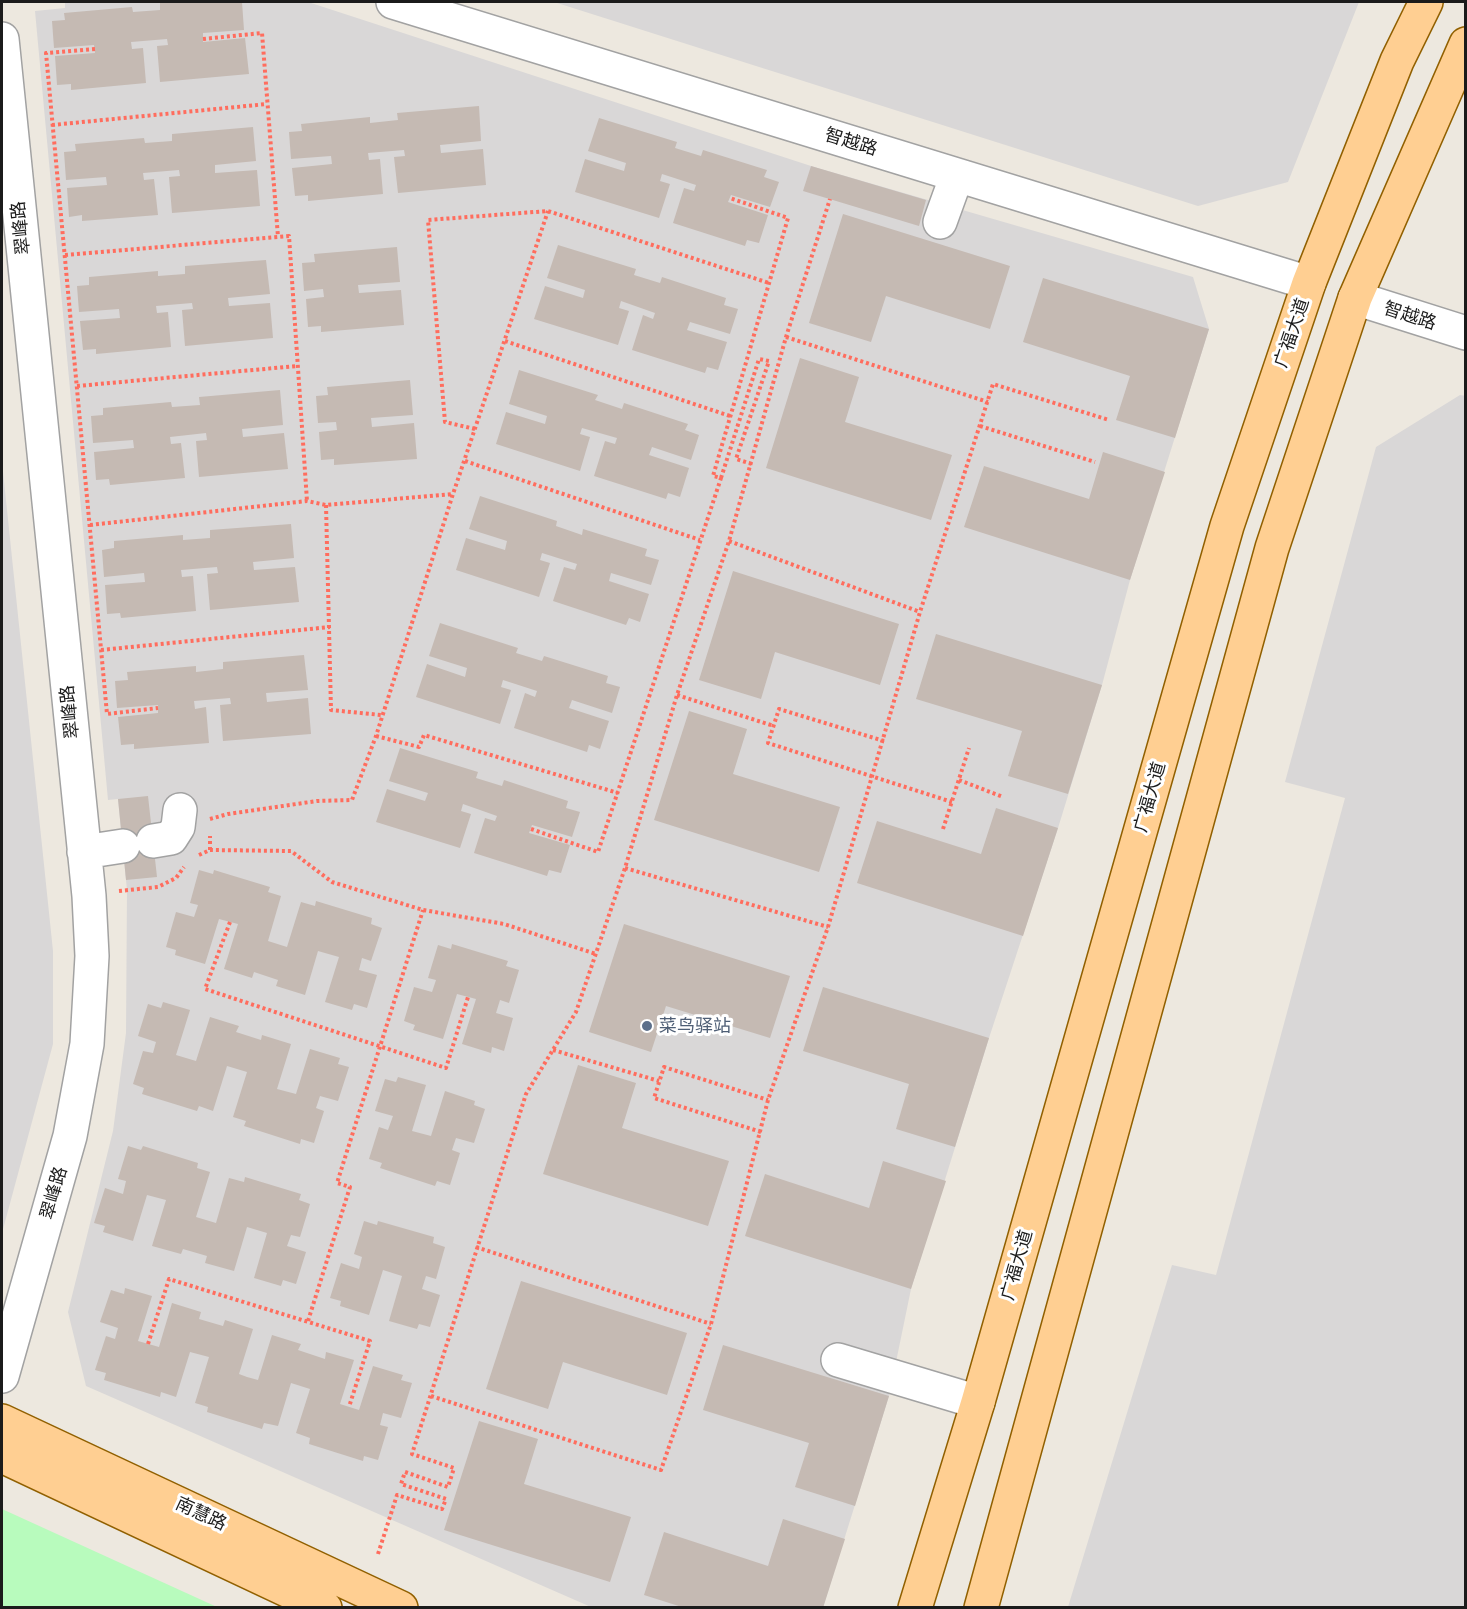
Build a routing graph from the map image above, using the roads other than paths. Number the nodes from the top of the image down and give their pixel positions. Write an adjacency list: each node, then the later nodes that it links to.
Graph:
1 (393, 2): 5 (street, 智越路)
2 (1426, 2): 7 (main road, 广福大道)
3 (2, 39): 11 (street, 翠峰路)
4 (1466, 44): 8 (main road)
5 (957, 175): 6 (street); 7 (street, 智越路)
6 (940, 222)
7 (1309, 283): 14 (main road, 广福大道)
8 (1355, 298): 9 (street, 智越路); 18 (main road)
9 (1466, 333)
10 (180, 810): 11 (street)
11 (84, 852): 13 (street, 翠峰路)
12 (838, 1360): 14 (street)
13 (2, 1376)
14 (978, 1402): 17 (main road, 广福大道)
15 (2, 1421): 20 (main road, 南慧路)
16 (2, 1456): 19 (main road, 南慧路)
17 (925, 1575): 21 (main road); 22 (main road, 广福大道)
18 (984, 1602)
19 (325, 1608)
20 (401, 1608)
21 (908, 1608)
22 (915, 1608)

